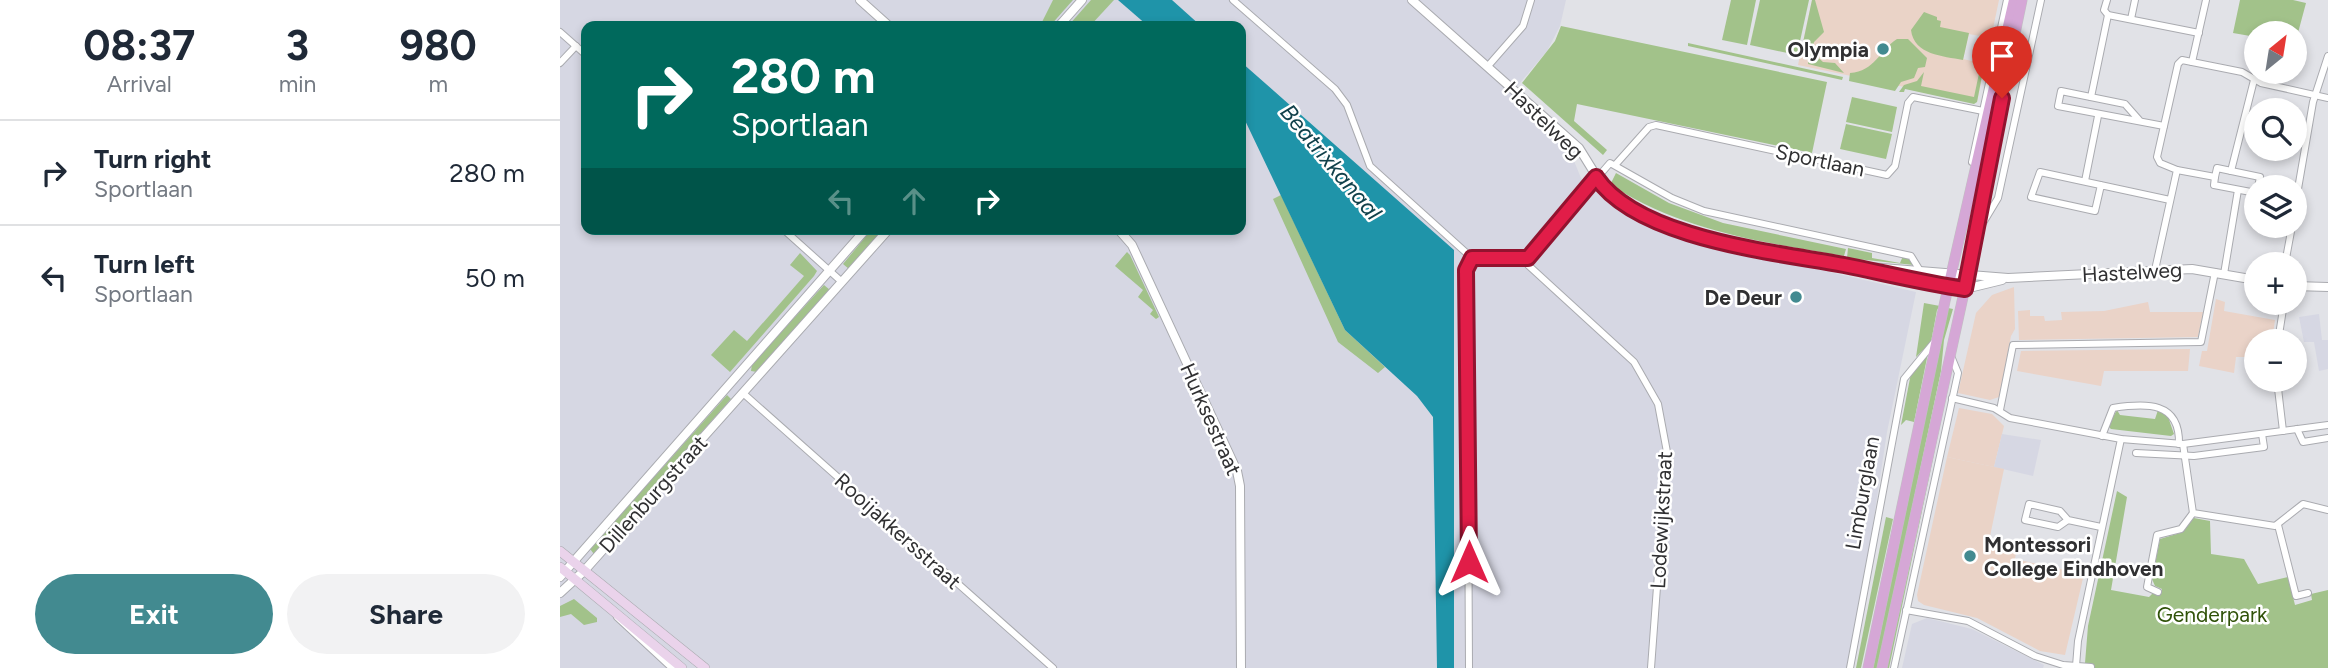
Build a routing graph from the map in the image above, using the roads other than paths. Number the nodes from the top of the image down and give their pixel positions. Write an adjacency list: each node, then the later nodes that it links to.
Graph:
1 (860, 0): 15 (street)
2 (1233, 0): 53 (street)
3 (1412, 0): 24 (street, Hastelweg)
4 (1531, 0): 24 (street)
5 (2007, 0): 31 (street)
6 (2014, 0): 43 (main road, Limburglaan)
7 (2022, 0): 52 (main road)
8 (2041, 0): 52 (street)
9 (2107, 0): 13 (street)
10 (2135, 0): 14 (street)
11 (2206, 0): 18 (street)
12 (1081, 1): 16 (street)
13 (2108, 15): 14 (street); 29 (street)
14 (2131, 19): 18 (street)
15 (883, 21)
16 (1063, 21)
17 (560, 32): 19 (street)
18 (2199, 33): 22 (street)
19 (576, 46): 20 (street); 23 (street)
20 (581, 50)
21 (2328, 56): 28 (street)
22 (2192, 62): 25 (street); 34 (street)
23 (560, 63)
24 (1488, 66): 40 (street, Hastelweg)
25 (2244, 73)
26 (2253, 84): 37 (street)
27 (2271, 84): 28 (street)
28 (2315, 94): 30 (street); 39 (street)
29 (2091, 97): 32 (street); 33 (street)
30 (2328, 98)
31 (1983, 111): 35 (street, Sportlaan); 43 (street)
32 (2098, 116): 33 (street); 42 (street)
33 (2140, 121): 34 (street)
34 (2164, 126): 36 (street)
35 (1613, 163): 40 (street, Sportlaan); 56 (street)
36 (2176, 170): 41 (street); 47 (street)
37 (2231, 171): 38 (street); 41 (street)
38 (2250, 175)
39 (2301, 175)
40 (1596, 177): 54 (street, Sportlaan); 55 (street, Hastelweg)
41 (2216, 177): 45 (street)
42 (2085, 181): 44 (street); 44 (street)
43 (1974, 185): 59 (main road, Limburglaan)
44 (2101, 185): 47 (street)
45 (2238, 190): 46 (street); 60 (street)
46 (2244, 191)
47 (2170, 200): 57 (street)
48 (790, 235): 58 (street)
49 (861, 235): 58 (street, Dillenburgstraat)
50 (884, 235): 64 (street, Dillenburgstraat)
51 (1123, 235): 107 (street, Hurksestraat)
52 (1973, 242): 61 (main road)
53 (1472, 258): 54 (street); 108 (street)
54 (1528, 258): 109 (street, Lodewijkstraat)
55 (1844, 265): 56 (street, Hastelweg); 65 (street, Hastelweg)
56 (1919, 269): 59 (street, Hastelweg)
57 (2155, 270): 60 (street, Hastelweg); 62 (street, Hastelweg)
58 (830, 271): 64 (street); 71 (street, Dillenburgstraat)
59 (1952, 272): 61 (street, Hastelweg); 65 (main road, Limburglaan)
60 (2220, 273): 63 (street, Hastelweg); 75 (street)
61 (1968, 274): 62 (street, Hastelweg); 68 (main road)
62 (2008, 278): 68 (street, Hastelweg)
63 (2244, 278)
64 (842, 282): 73 (street, Dillenburgstraat)
65 (1949, 286): 68 (street, Hastelweg); 69 (main road, Limburglaan)
66 (2307, 286): 67 (street)
67 (2328, 287)
68 (1965, 289): 70 (main road)
69 (1939, 338): 110 (street, Limburglaan); 111 (main road, Limburglaan)
70 (1950, 354): 74 (street); 112 (main road)
71 (733, 384): 73 (street); 92 (street, Dillenburgstraat)
72 (2278, 392): 78 (street)
73 (744, 394): 93 (street, Dillenburgstraat); 106 (street, Rooijakkersstraat)
74 (1952, 398): 75 (street); 100 (street)
75 (2000, 410): 80 (street)
76 (2328, 425): 77 (street)
77 (2297, 429): 78 (street); 81 (street)
78 (2283, 431): 79 (street)
79 (2262, 434): 83 (street); 85 (street)
80 (2102, 436): 82 (street); 83 (street)
81 (2328, 438)
82 (2120, 439): 83 (street); 90 (street)
83 (2181, 444): 85 (street)
84 (2136, 453): 85 (street)
85 (2184, 456): 87 (street)
86 (2328, 510): 89 (street)
87 (2193, 513): 89 (street); 96 (street)
88 (2068, 520): 88 (street); 90 (street)
89 (2278, 525): 98 (street)
90 (2101, 527): 101 (street)
91 (560, 551): 92 (main road)
92 (572, 561): 93 (main road); 94 (street, Dillenburgstraat)
93 (584, 571): 95 (street, Dillenburgstraat); 105 (main road)
94 (561, 572): 95 (main road)
95 (575, 580): 97 (street, Dillenburgstraat); 99 (main road)
96 (2158, 592)
97 (560, 593)
98 (2308, 593)
99 (608, 605): 103 (street); 104 (main road)
100 (1906, 610): 101 (street); 113 (street)
101 (2076, 666): 102 (street)
102 (2091, 667)
103 (672, 668)
104 (682, 668)
105 (705, 668)
106 (1053, 668)
107 (1241, 668)
108 (1469, 668)
109 (1651, 668)
110 (1850, 668)
111 (1868, 668)
112 (1882, 668)
113 (1894, 668)

